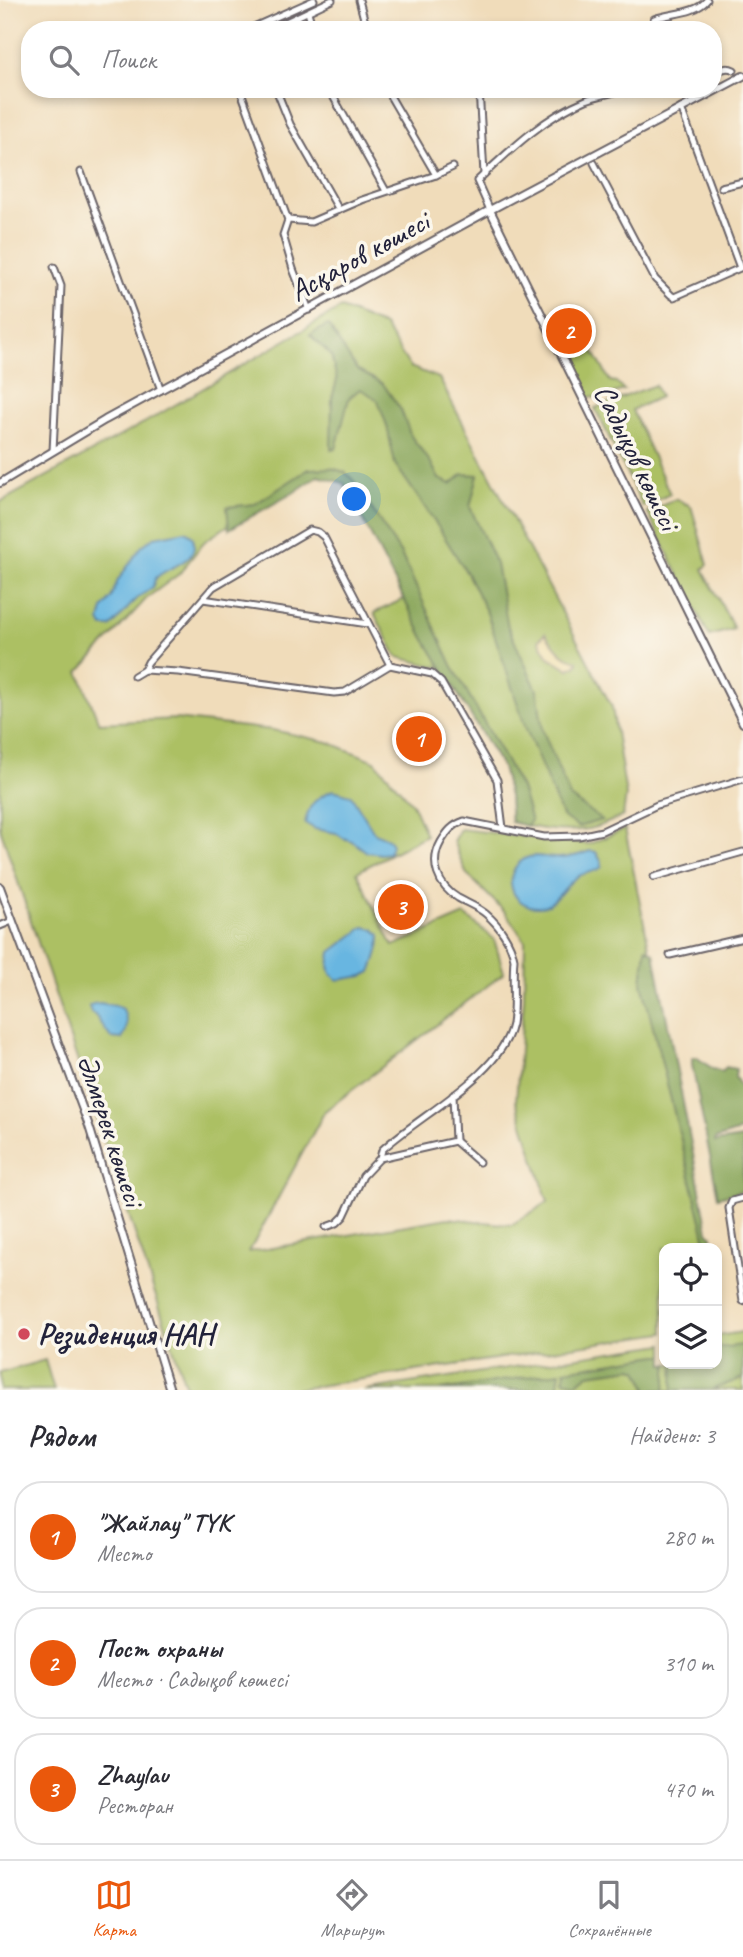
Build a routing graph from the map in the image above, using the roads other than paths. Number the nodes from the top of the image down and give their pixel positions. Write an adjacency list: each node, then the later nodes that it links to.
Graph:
1 (293, 0): 6 (street)
2 (314, 0): 6 (street)
3 (332, 0): 7 (street)
4 (359, 0): 12 (street)
5 (707, 0): 8 (street)
6 (297, 8): 9 (street)
7 (308, 12): 10 (street); 11 (street)
8 (654, 19)
9 (267, 21)
10 (288, 21)
11 (310, 21)
12 (365, 21)
13 (722, 68): 14 (street)
14 (734, 70)
15 (743, 76): 16 (street, Асқаров көшесі)
16 (722, 87)
17 (243, 98): 35 (street)
18 (280, 98): 33 (street)
19 (334, 98): 32 (street)
20 (391, 98): 29 (street)
21 (480, 98): 28 (street)
22 (593, 98): 28 (street)
23 (700, 98): 24 (street, Асқаров көшесі)
24 (681, 108): 25 (street); 34 (street, Асқаров көшесі)
25 (594, 163)
26 (453, 167): 29 (street)
27 (82, 172): 38 (street)
28 (484, 174): 34 (street)
29 (436, 175): 32 (street)
30 (743, 182): 31 (street)
31 (721, 187)
32 (386, 191): 33 (street)
33 (338, 209): 35 (street)
34 (490, 210): 37 (street, Асқаров көшесі); 46 (street, Садықов көшесі)
35 (288, 219): 37 (street)
36 (54, 267): 39 (street)
37 (309, 310): 38 (street, Асқаров көшесі)
38 (161, 390): 39 (street, Асқаров көшесі)
39 (53, 451): 40 (street, Асқаров көшесі)
40 (0, 483)
41 (203, 599): 42 (street); 42 (street); 44 (street)
42 (368, 624): 43 (street)
43 (390, 665): 44 (street); 48 (street)
44 (144, 670): 45 (street)
45 (134, 676)
46 (743, 723)
47 (743, 779): 48 (street)
48 (503, 828): 56 (street)
49 (743, 852): 50 (street)
50 (654, 877)
51 (0, 887): 52 (street, Әлмерек көшесі)
52 (12, 921): 53 (street); 63 (street, Әлмерек көшесі)
53 (0, 926)
54 (743, 937): 55 (street)
55 (670, 955)
56 (453, 1095): 57 (street); 58 (street)
57 (455, 1140): 58 (street); 59 (street)
58 (380, 1158): 61 (street)
59 (479, 1162)
60 (743, 1198): 62 (street)
61 (326, 1227)
62 (743, 1301)
63 (170, 1390)

